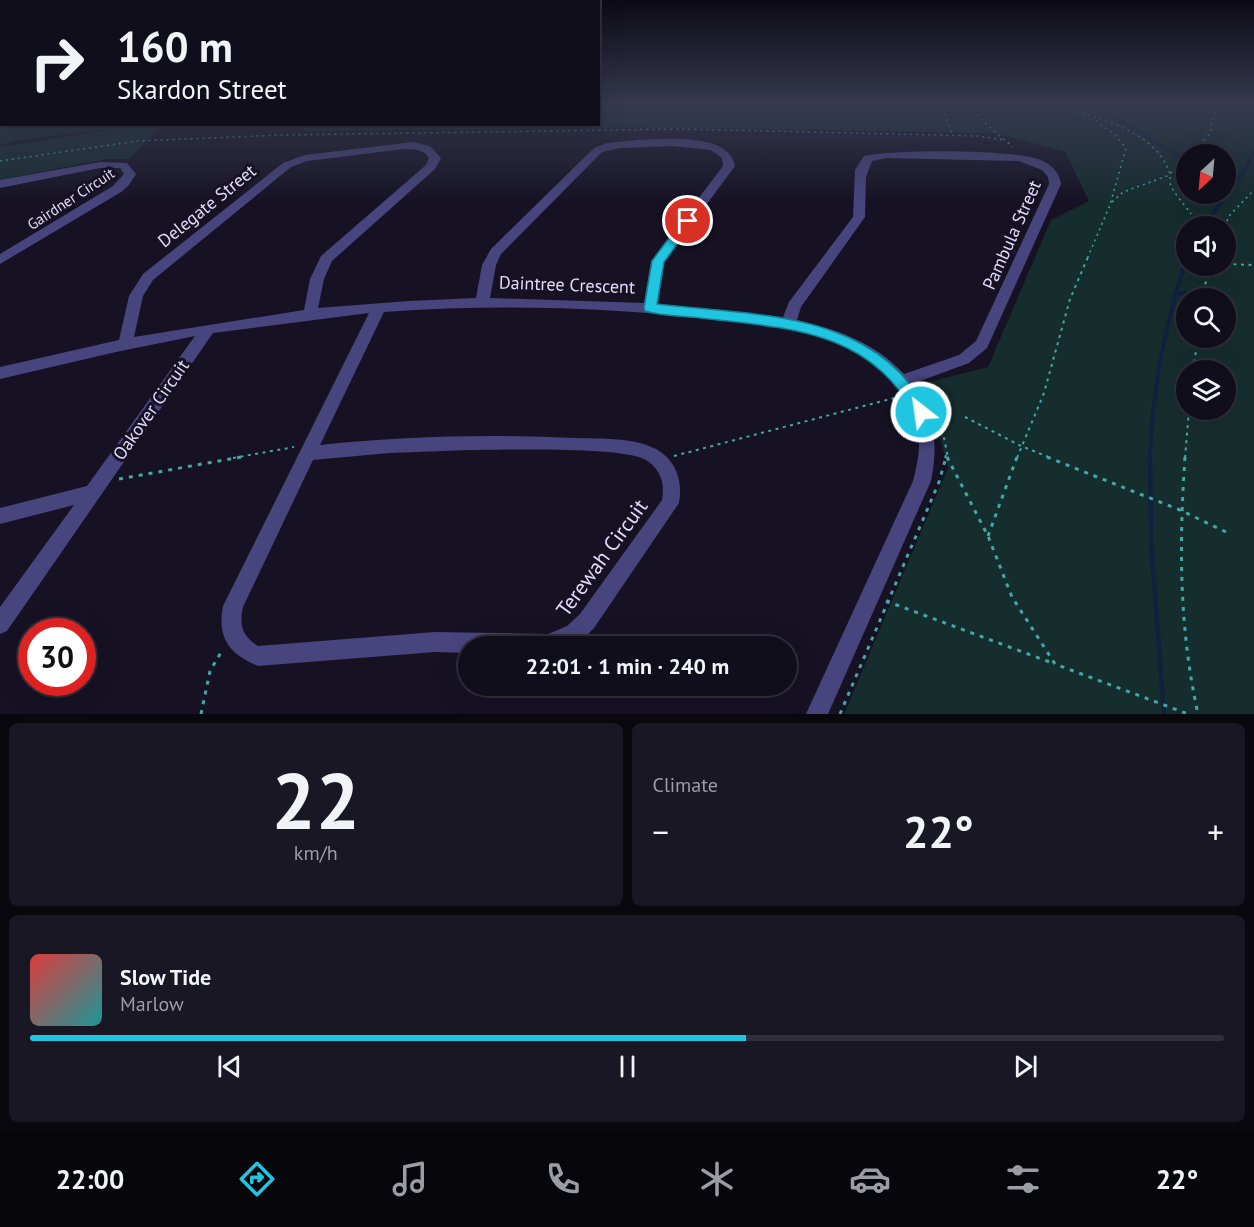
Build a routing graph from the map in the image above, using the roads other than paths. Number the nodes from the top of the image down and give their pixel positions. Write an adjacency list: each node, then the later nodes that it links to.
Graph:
1 (0, 184): 2 (street, Gairdner Circuit)
2 (0, 260)
3 (482, 303): 4 (street, Daintree Crescent); 5 (street, Daintree Crescent); 5 (street)
4 (379, 308): 6 (street, Daintree Crescent); 12 (street)
5 (650, 308): 7 (street, Daintree Crescent)
6 (310, 314): 8 (street, Daintree Crescent); 9 (street, Delegate Street)
7 (788, 324): 11 (street, Daintree Crescent); 11 (street, Pambula Street)
8 (208, 329): 9 (street, Daintree Crescent); 13 (street, Oakover Circuit)
9 (125, 344): 10 (street, Daintree Crescent)
10 (0, 373)
11 (902, 381): 16 (street, Daintree Crescent)
12 (308, 453): 12 (street, Terewah Circuit)
13 (93, 492): 14 (street); 15 (street, Oakover Circuit)
14 (0, 516)
15 (0, 624)
16 (817, 714)

